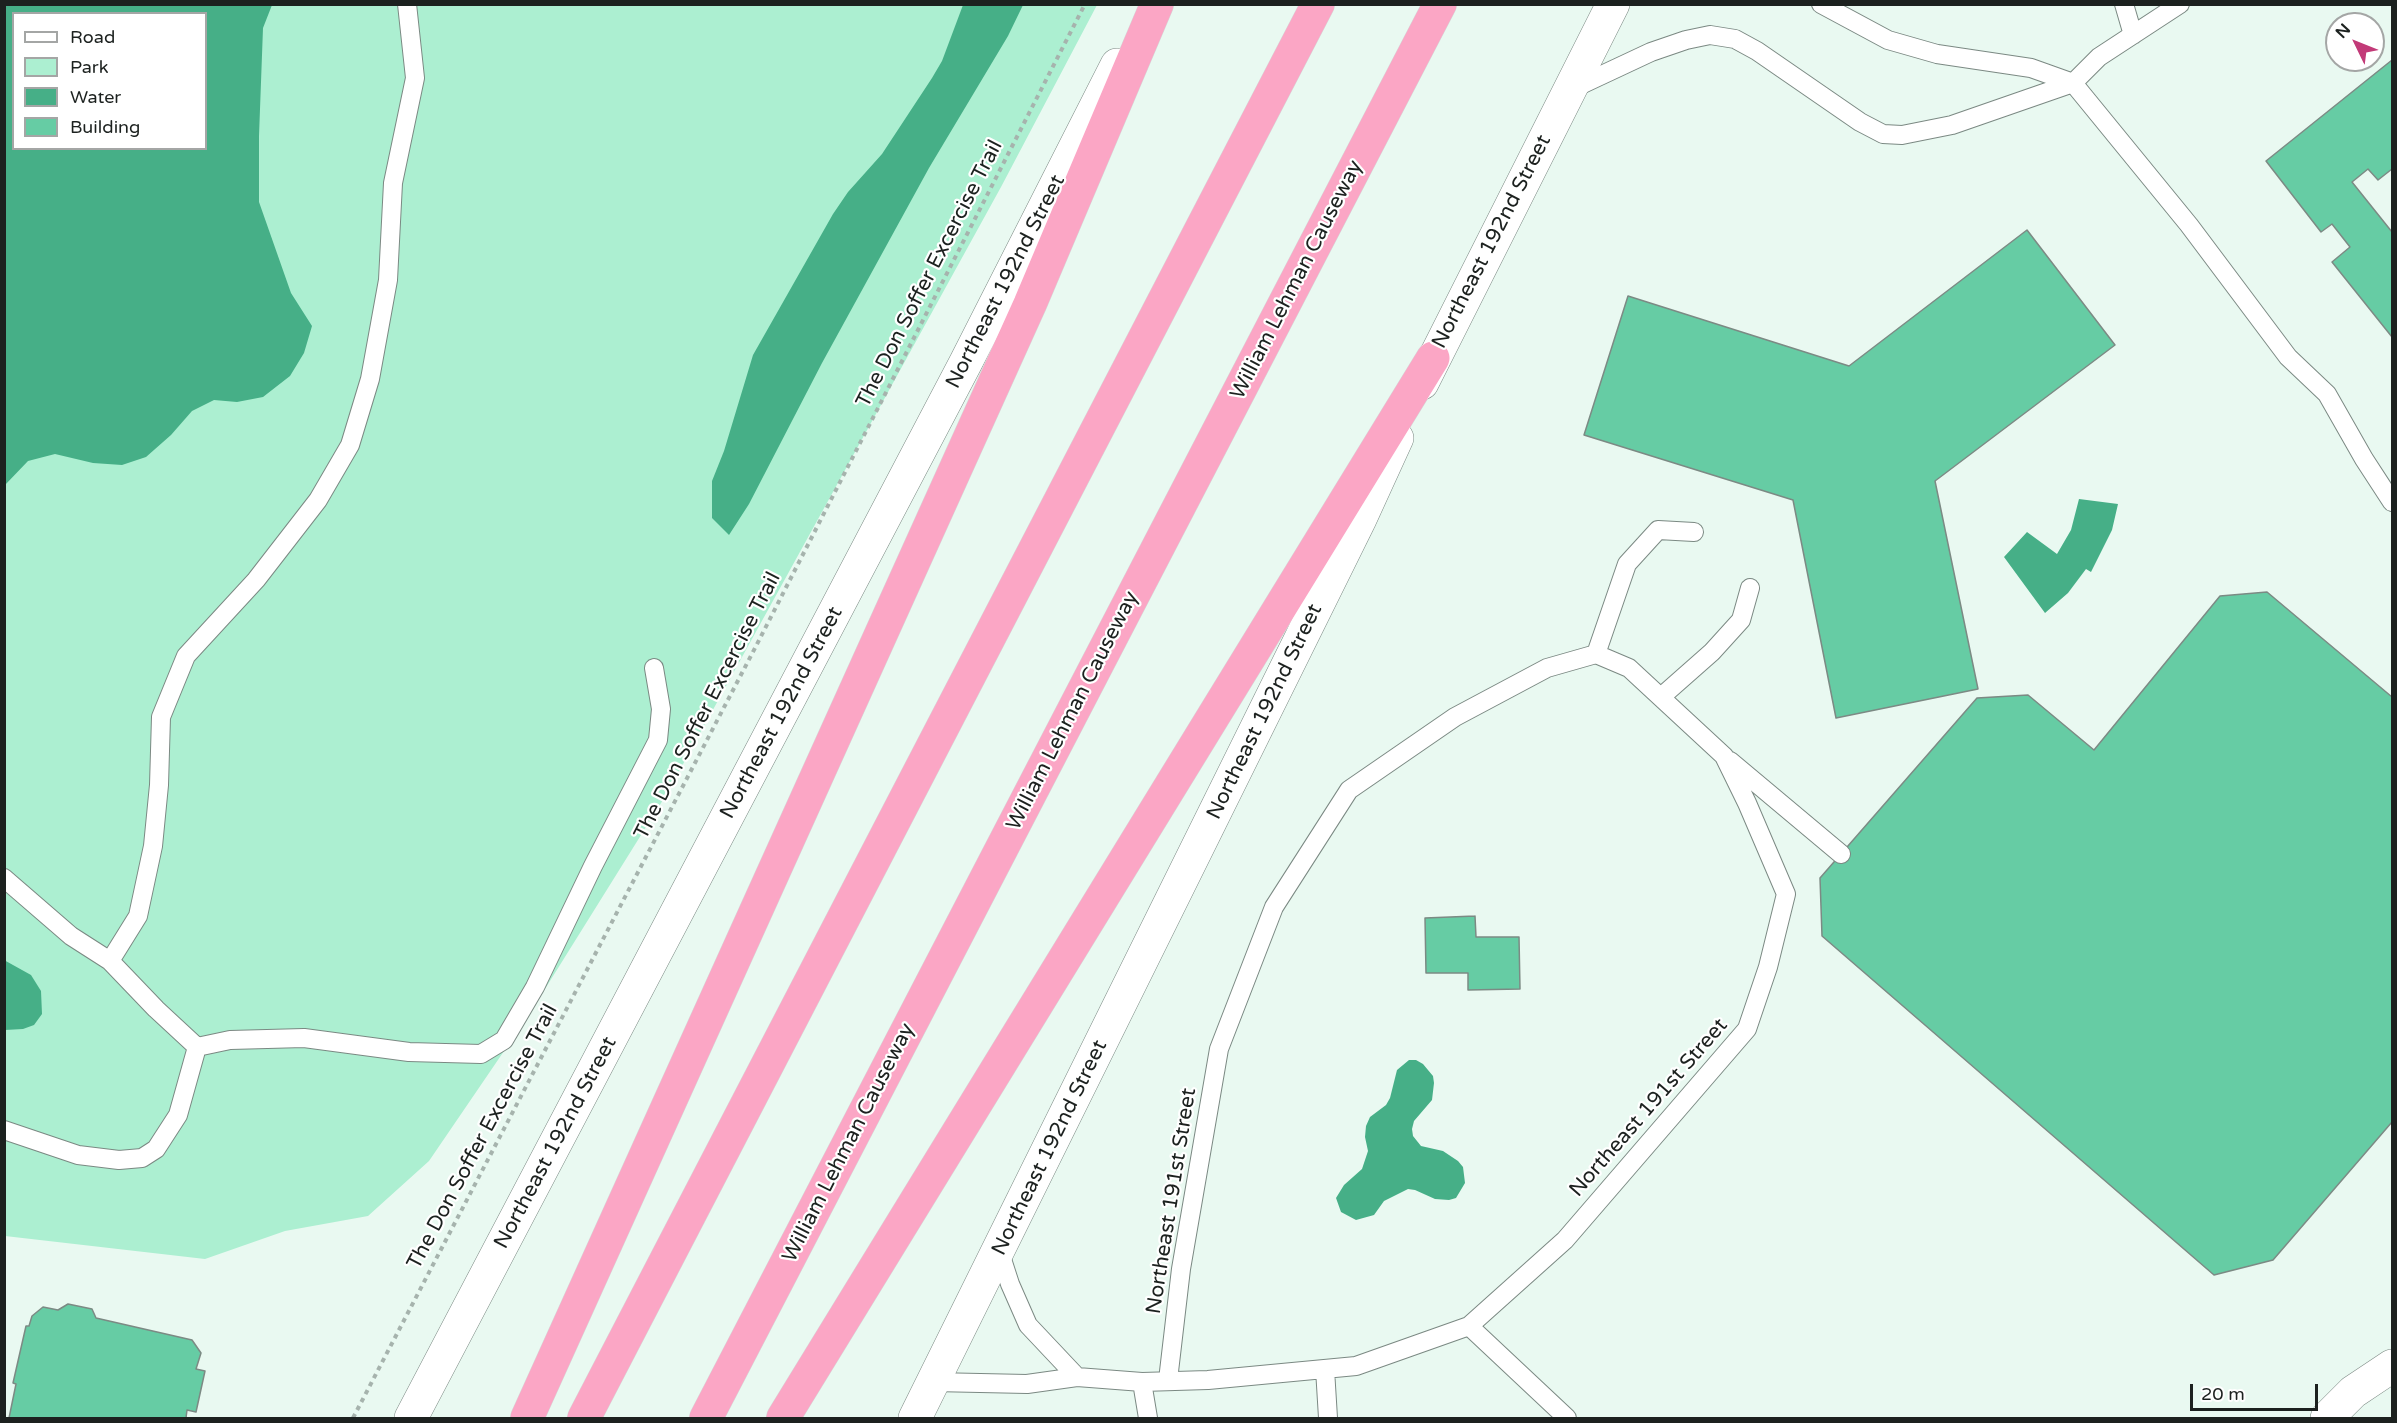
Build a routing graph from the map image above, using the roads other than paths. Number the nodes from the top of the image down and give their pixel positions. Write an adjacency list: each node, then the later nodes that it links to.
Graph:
1 (407, 4): 23 (lane)
2 (1147, 4): 34 (street, Northeast 192nd Street)
3 (1157, 4): 35 (highway)
4 (1318, 4): 36 (highway)
5 (1440, 4): 37 (highway, William Lehman Causeway)
6 (1613, 4): 12 (street, Northeast 192nd Street)
7 (1821, 4): 11 (lane)
8 (2124, 4): 10 (lane)
9 (2180, 4): 10 (lane)
10 (2133, 35): 11 (lane)
11 (2073, 83): 12 (lane); 14 (lane)
12 (1569, 90): 13 (street, Northeast 192nd Street)
13 (1433, 358): 26 (street, Northeast 192nd Street); 38 (highway)
14 (2392, 502)
15 (1694, 532): 17 (lane)
16 (1750, 588): 19 (lane)
17 (1596, 654): 19 (lane, Northeast 191st Street); 31 (lane, Northeast 191st Street)
18 (654, 668): 24 (lane)
19 (1661, 697): 20 (lane, Northeast 191st Street)
20 (1724, 756): 21 (lane); 27 (lane, Northeast 191st Street)
21 (1841, 855)
22 (4, 878): 23 (lane)
23 (110, 961): 24 (lane)
24 (197, 1047): 25 (lane)
25 (4, 1130)
26 (999, 1250): 30 (lane); 32 (street, Northeast 192nd Street)
27 (1469, 1326): 29 (lane, Northeast 191st Street); 42 (lane)
28 (2392, 1366): 43 (street)
29 (1325, 1369): 31 (lane, Northeast 191st Street); 41 (lane)
30 (1077, 1377): 32 (lane, Northeast 191st Street); 33 (lane, Northeast 191st Street)
31 (1168, 1380): 33 (lane, Northeast 191st Street)
32 (933, 1382): 39 (street, Northeast 192nd Street)
33 (1142, 1382): 40 (lane)
34 (411, 1419)
35 (527, 1419)
36 (584, 1419)
37 (706, 1419)
38 (783, 1419)
39 (915, 1419)
40 (1148, 1419)
41 (1328, 1419)
42 (1566, 1419)
43 (2327, 1419)

